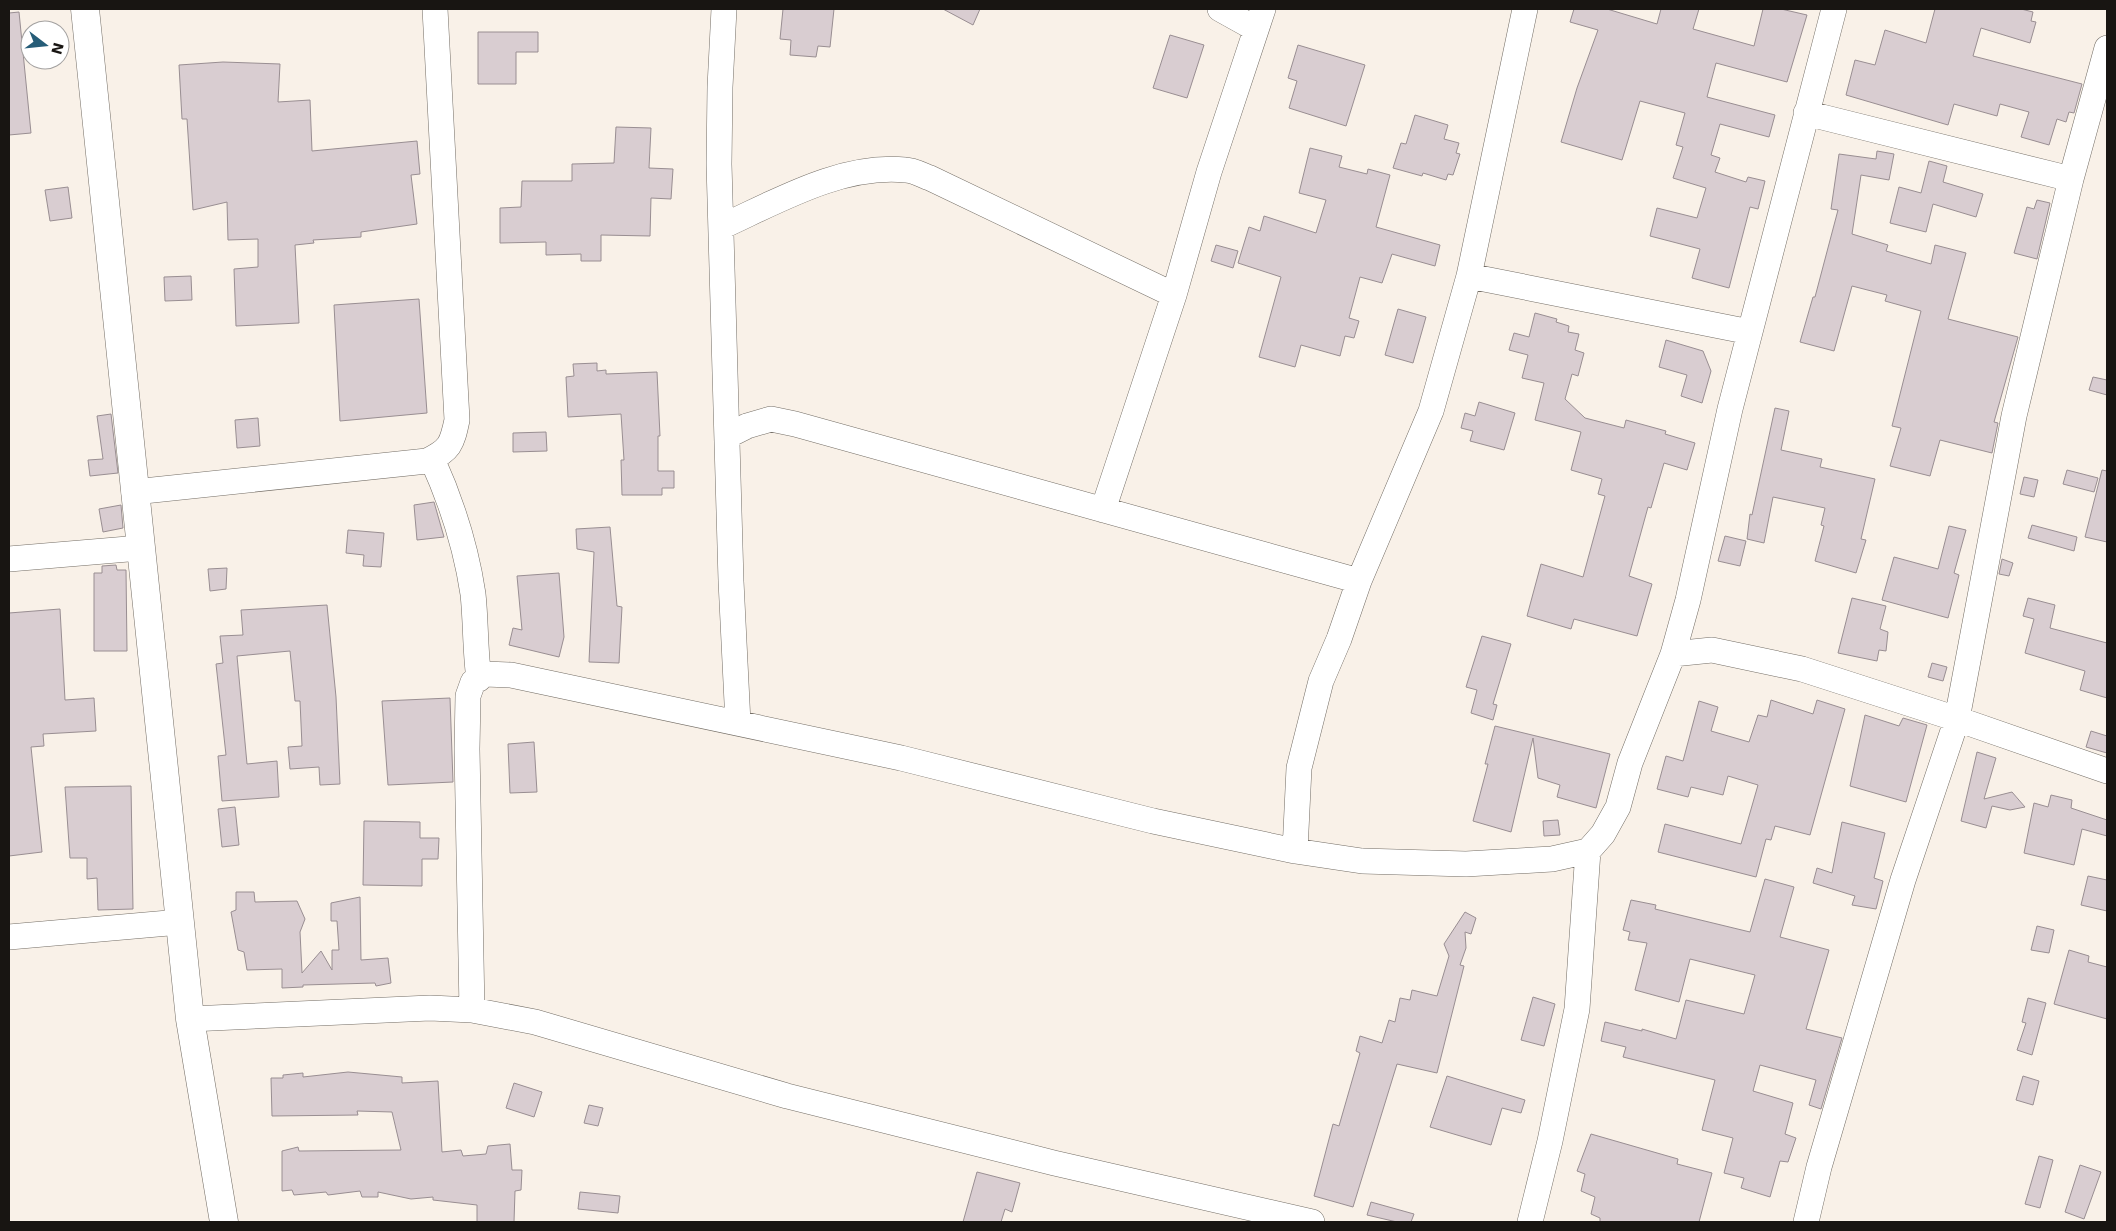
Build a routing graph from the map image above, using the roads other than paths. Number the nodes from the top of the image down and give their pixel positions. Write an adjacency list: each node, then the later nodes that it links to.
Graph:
1 (85, 9): 17 (main road)
2 (435, 9): 16 (street)
3 (724, 9): 11 (street)
4 (1220, 9): 7 (street)
5 (1525, 9): 12 (street)
6 (1834, 9): 9 (street)
7 (1260, 19): 13 (street)
8 (2107, 48): 10 (street)
9 (1806, 113): 10 (street); 14 (street)
10 (2072, 179): 24 (street)
11 (721, 227): 13 (street); 15 (street)
12 (1469, 276): 14 (street); 21 (street)
13 (1174, 295): 18 (street)
14 (1750, 332): 22 (street)
15 (727, 436): 18 (street); 25 (street)
16 (432, 459): 17 (street); 23 (street)
17 (134, 492): 19 (main road)
18 (1103, 510): 21 (street)
19 (140, 548): 20 (street); 29 (main road)
20 (9, 559)
21 (1359, 581): 28 (street)
22 (1673, 654): 24 (street); 27 (street)
23 (479, 679): 25 (street); 31 (street)
24 (1957, 719): 26 (street); 36 (street)
25 (738, 723): 28 (street)
26 (2107, 771)
27 (1588, 851): 28 (street); 35 (street)
28 (1294, 852)
29 (180, 922): 30 (street); 32 (main road)
30 (9, 937)
31 (472, 1010): 32 (street); 34 (street)
32 (190, 1018): 33 (main road)
33 (224, 1222)
34 (1312, 1222)
35 (1530, 1222)
36 (1806, 1222)

